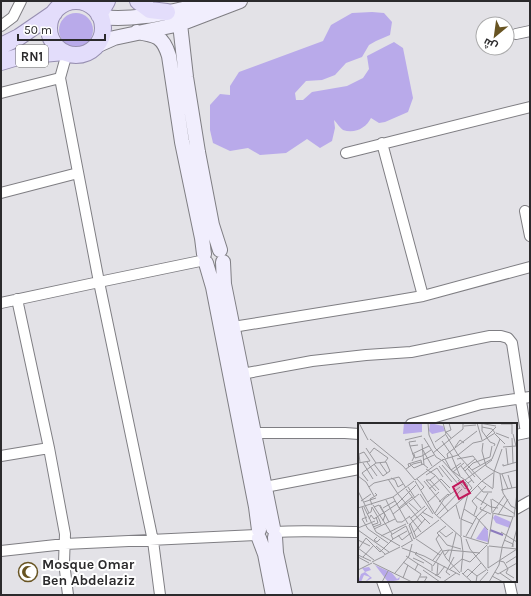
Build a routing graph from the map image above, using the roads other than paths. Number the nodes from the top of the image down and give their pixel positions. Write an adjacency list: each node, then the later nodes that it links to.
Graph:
1 (21, 1): 11 (street)
2 (77, 1): 8 (main road, RN1); 9 (main road, RN1)
3 (108, 1): 9 (main road)
4 (138, 1): 7 (main road)
5 (222, 1): 7 (main road)
6 (240, 1): 10 (main road)
7 (167, 12): 9 (main road); 10 (main road)
8 (54, 13): 15 (main road, RN1); 17 (main road, RN1)
9 (100, 16): 16 (main road)
10 (180, 24): 13 (main road); 28 (main road)
11 (1, 26)
12 (530, 31): 14 (street)
13 (137, 32): 16 (main road); 29 (main road)
14 (516, 34)
15 (1, 46)
16 (96, 46): 17 (main road, RN1)
17 (65, 52): 18 (main road, RN1); 19 (street)
18 (1, 62)
19 (60, 78): 20 (street); 24 (street)
20 (1, 93)
21 (530, 107): 22 (street)
22 (382, 143): 23 (street); 32 (street)
23 (346, 153)
24 (78, 172): 25 (street); 31 (street)
25 (1, 193)
26 (525, 211): 27 (street)
27 (530, 236)
28 (221, 256): 29 (main road); 35 (main road)
29 (205, 259): 31 (street); 50 (main road)
30 (530, 267): 32 (street)
31 (99, 282): 33 (street); 51 (street)
32 (423, 296): 35 (street)
33 (16, 299): 34 (street); 42 (street)
34 (1, 303)
35 (233, 327): 36 (main road)
36 (242, 374): 37 (street); 39 (main road)
37 (526, 398): 38 (street); 41 (street)
38 (414, 423)
39 (254, 432): 40 (street); 45 (main road)
40 (358, 434)
41 (524, 434)
42 (49, 448): 43 (street); 52 (street)
43 (1, 456)
44 (358, 469): 45 (street)
45 (265, 487): 48 (main road)
46 (530, 501): 47 (street)
47 (517, 508)
48 (274, 532): 49 (street); 50 (main road); 59 (main road)
49 (358, 532)
50 (259, 534): 51 (street); 58 (main road)
51 (154, 541): 52 (street); 57 (street)
52 (65, 544): 53 (street); 56 (street)
53 (1, 551)
54 (382, 582): 60 (street)
55 (509, 582): 61 (street)
56 (68, 595)
57 (160, 595)
58 (273, 595)
59 (284, 595)
60 (387, 595)
61 (512, 595)

